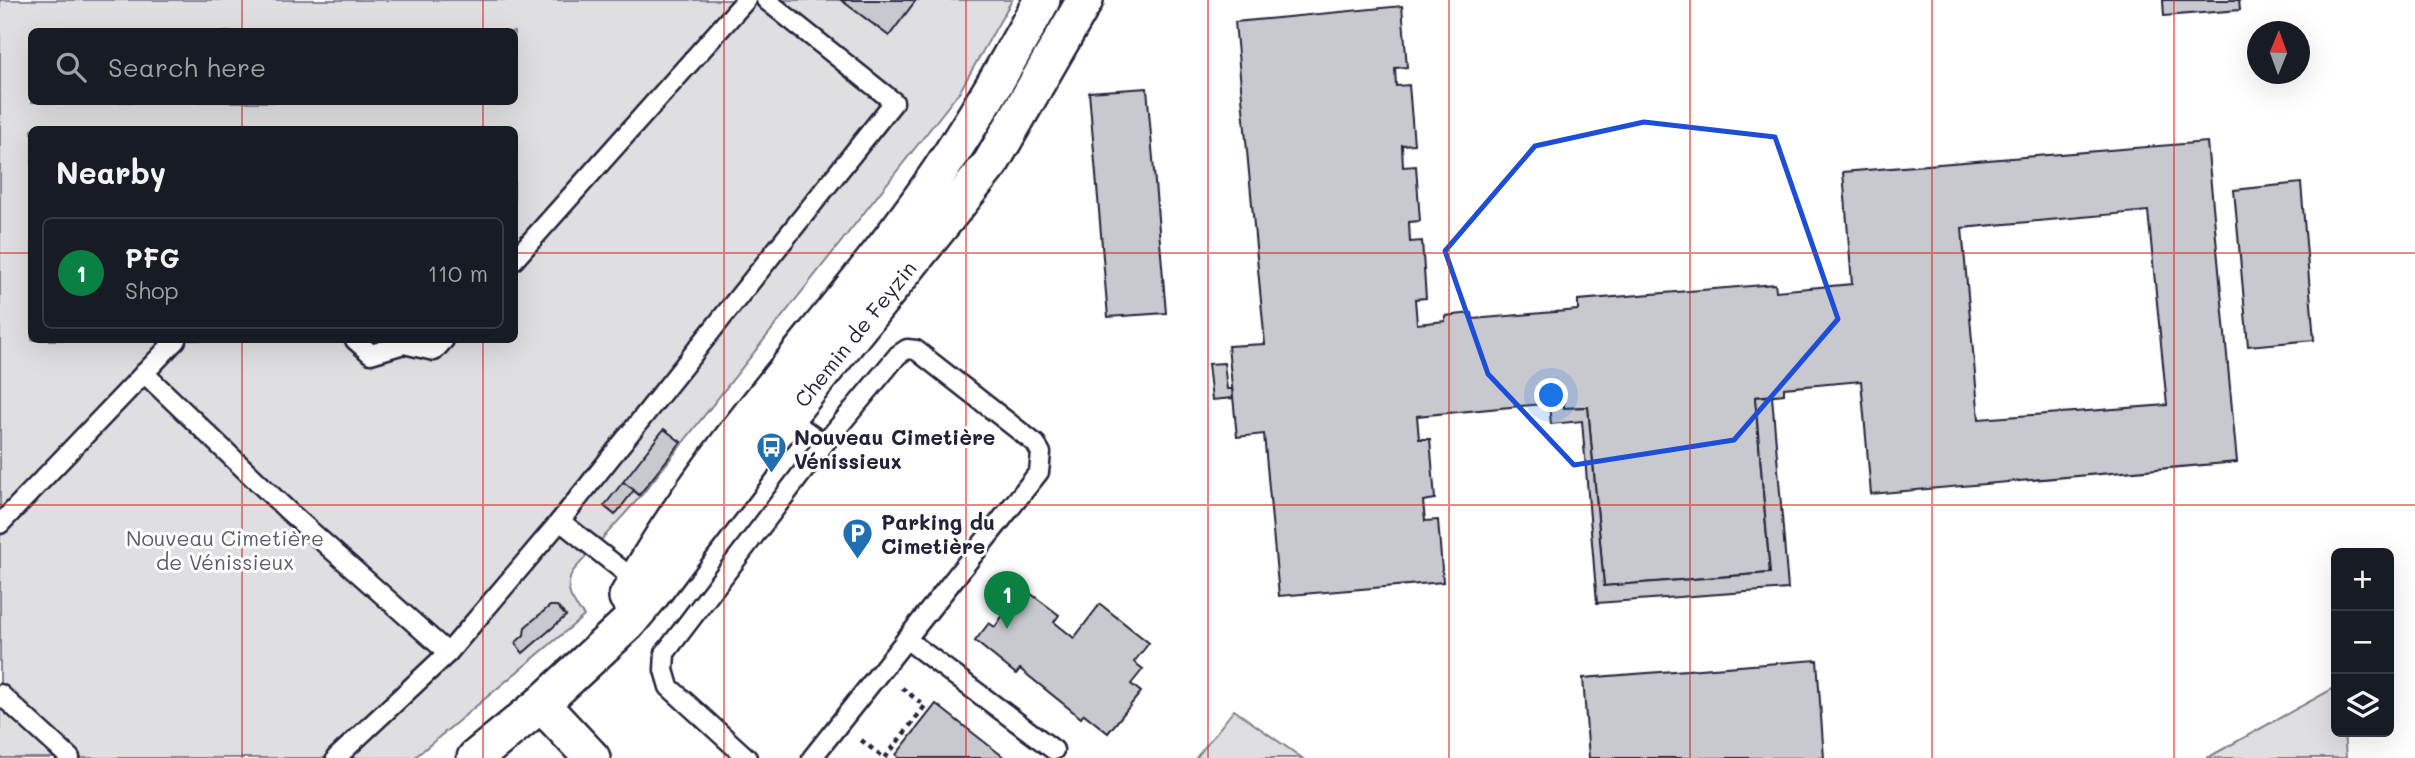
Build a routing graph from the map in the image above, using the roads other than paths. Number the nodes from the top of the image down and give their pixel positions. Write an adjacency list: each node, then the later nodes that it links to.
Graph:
1 (746, 0): 5 (lane)
2 (766, 0): 12 (lane)
3 (1042, 0): 10 (street, Chemin de Feyzin)
4 (1085, 0): 10 (street, Chemin de Feyzin)
5 (518, 256)
6 (173, 343): 9 (lane)
7 (358, 343): 8 (lane)
8 (441, 343)
9 (144, 373): 13 (lane); 16 (lane)
10 (775, 408): 11 (lane); 14 (street, Chemin de Feyzin)
11 (824, 444): 15 (lane); 24 (lane)
12 (560, 521): 14 (lane); 16 (lane)
13 (0, 524)
14 (644, 587): 18 (street, Chemin de Feyzin)
15 (906, 639): 19 (lane); 25 (lane)
16 (448, 653): 21 (lane)
17 (0, 694): 20 (lane)
18 (541, 704): 22 (street, Chemin de Feyzin); 23 (street)
19 (1054, 750)
20 (70, 758)
21 (336, 758)
22 (475, 758)
23 (592, 758)
24 (747, 758)
25 (812, 758)

